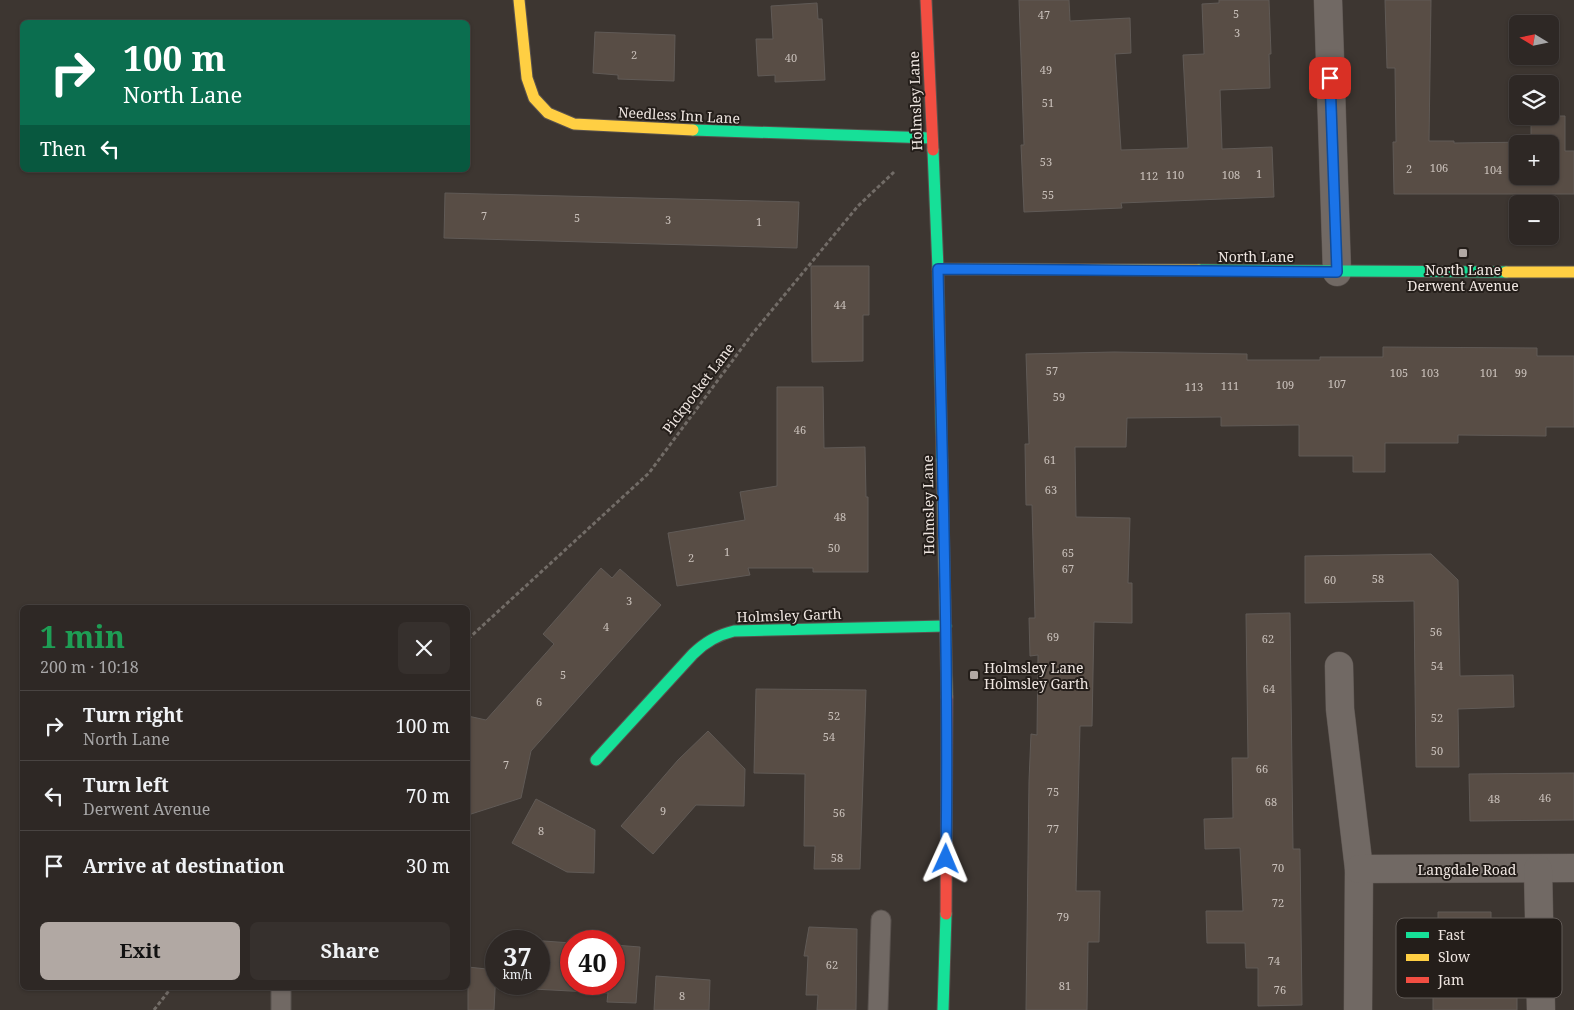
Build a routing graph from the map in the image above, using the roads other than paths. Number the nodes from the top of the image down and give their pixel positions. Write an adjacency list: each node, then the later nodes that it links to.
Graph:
1 (519, 0): 4 (street, Needless Inn Lane)
2 (926, 0): 4 (street, Holmsley Lane)
3 (1328, 0): 6 (street)
4 (931, 138): 5 (street, Holmsley Lane)
5 (938, 269): 6 (street, North Lane); 8 (street, Holmsley Lane)
6 (1337, 272): 7 (street, North Lane)
7 (1574, 272)
8 (946, 626): 10 (street, Holmsley Garth); 19 (street, Holmsley Lane)
9 (1339, 666): 12 (street)
10 (596, 760)
11 (1574, 868): 13 (street, Langdale Road)
12 (1359, 869): 13 (street, Langdale Road); 20 (street)
13 (1538, 869): 14 (street)
14 (1539, 918)
15 (881, 920): 18 (lane)
16 (282, 990): 17 (lane)
17 (281, 1010)
18 (878, 1010)
19 (943, 1010)
20 (1358, 1010)

